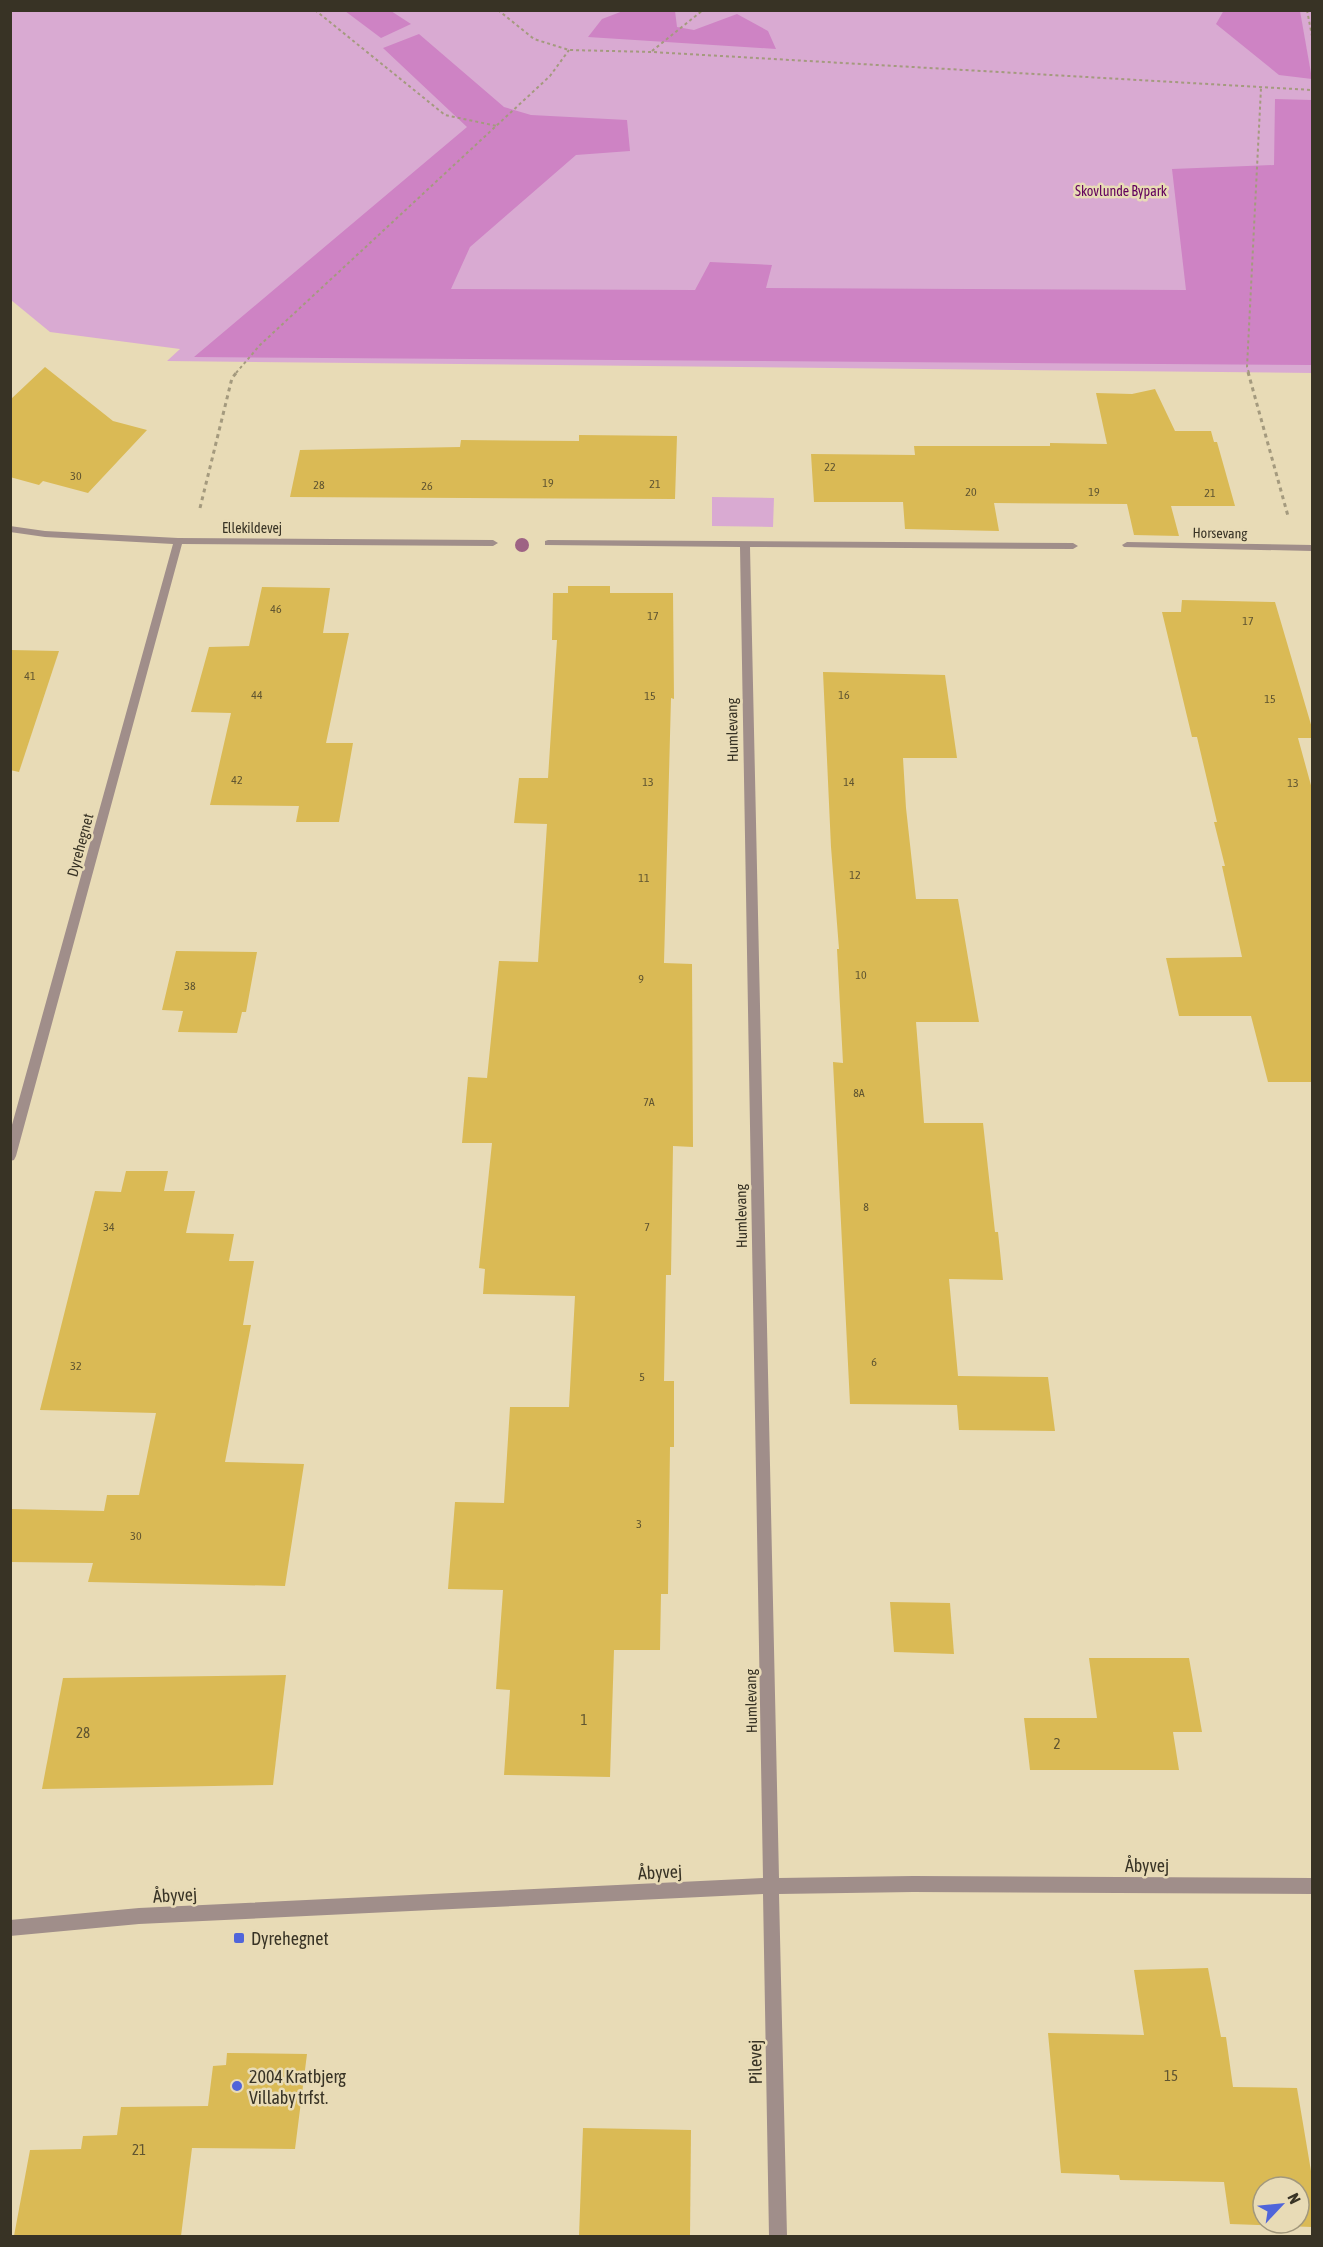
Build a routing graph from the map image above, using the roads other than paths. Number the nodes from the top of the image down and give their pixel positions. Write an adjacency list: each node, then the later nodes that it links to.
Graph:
1 (10, 529): 2 (street, Ellekildevej)
2 (178, 541): 3 (street, Ellekildevej); 9 (street, Dyrehegnet)
3 (493, 543)
4 (548, 543): 5 (street)
5 (745, 544): 7 (street); 10 (street, Humlevang)
6 (1127, 545): 8 (street, Horsevang)
7 (1072, 546)
8 (1312, 548)
9 (10, 1156)
10 (771, 1886): 11 (street, Åbyvej); 12 (street, Åbyvej); 13 (street, Pilevej)
11 (1312, 1886)
12 (10, 1928)
13 (778, 2236)

